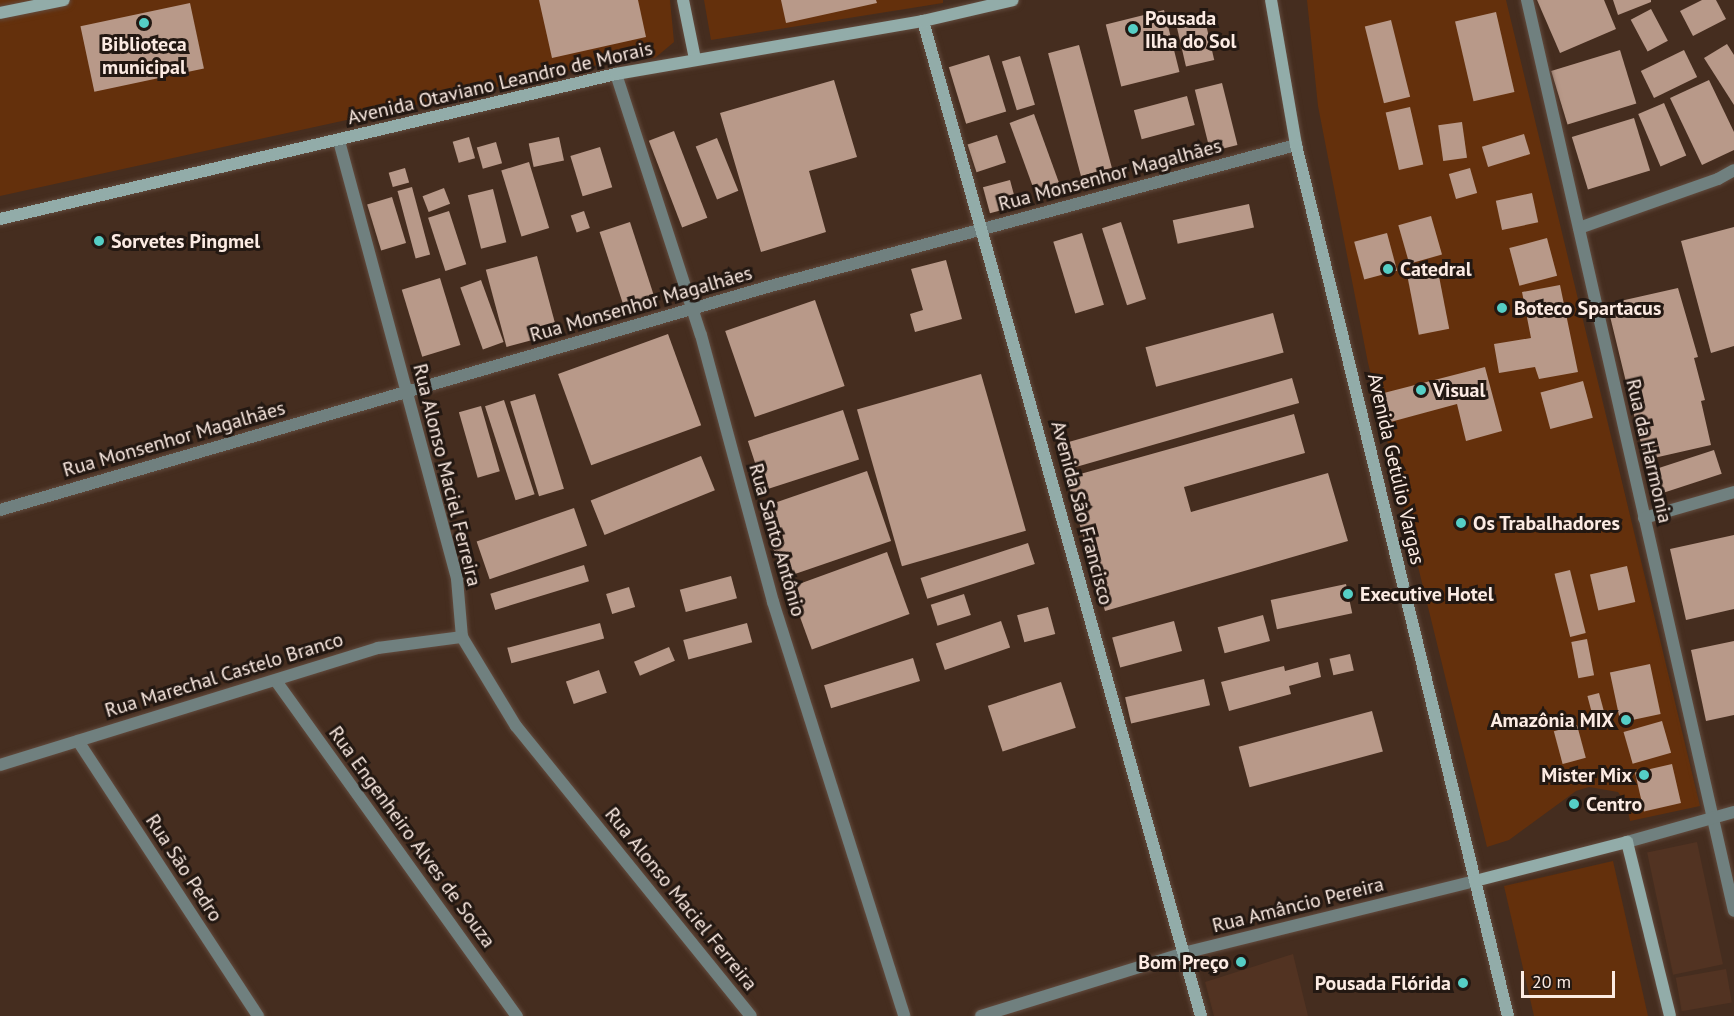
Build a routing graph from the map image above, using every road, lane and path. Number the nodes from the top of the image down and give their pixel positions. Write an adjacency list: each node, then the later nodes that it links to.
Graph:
1 (64, 0): 7 (street)
2 (683, 0): 9 (street)
3 (1013, 0): 6 (street, Avenida Otaviano Leandro de Morais)
4 (1271, 0): 12 (street, Avenida Getúlio Vargas)
5 (1527, 0): 15 (street, Rua da Harmonia)
6 (958, 6): 8 (street, Avenida Otaviano Leandro de Morais)
7 (0, 13)
8 (922, 21): 9 (street, Avenida Otaviano Leandro de Morais); 16 (street, Avenida São Francisco)
9 (694, 59): 10 (street, Avenida Otaviano Leandro de Morais)
10 (616, 74): 11 (street, Avenida Otaviano Leandro de Morais); 17 (street, Rua Santo Antônio)
11 (339, 141): 14 (street, Avenida Otaviano Leandro de Morais); 18 (street, Rua Alonso Maciel Ferreira)
12 (1296, 145): 16 (street, Rua Monsenhor Magalhães); 29 (street, Avenida Getúlio Vargas)
13 (1734, 170): 15 (street)
14 (0, 219)
15 (1579, 228): 21 (street, Rua da Harmonia)
16 (982, 229): 17 (street, Rua Monsenhor Magalhães); 31 (street, Avenida São Francisco)
17 (690, 310): 18 (street, Rua Monsenhor Magalhães); 35 (street, Rua Santo Antônio)
18 (407, 391): 20 (street, Rua Monsenhor Magalhães); 22 (street, Rua Alonso Maciel Ferreira)
19 (1734, 492): 21 (street)
20 (0, 510)
21 (1644, 518): 27 (street, Rua da Harmonia)
22 (462, 637): 23 (street, Rua Marechal Castelo Branco); 34 (street, Rua Alonso Maciel Ferreira)
23 (276, 681): 24 (street, Rua Marechal Castelo Branco); 33 (street, Rua Engenheiro Alves de Souza)
24 (78, 741): 25 (street, Rua Marechal Castelo Branco); 32 (street, Rua São Pedro)
25 (0, 765)
26 (1734, 812): 27 (street)
27 (1710, 819): 28 (street); 30 (street, Rua da Harmonia)
28 (1627, 842): 29 (street, Rua Amâncio Pereira); 39 (street)
29 (1475, 881): 31 (street, Rua Amâncio Pereira); 38 (street, Avenida Getúlio Vargas)
30 (1734, 911)
31 (1184, 953): 36 (street, Rua Amâncio Pereira); 37 (street, Avenida São Francisco)
32 (258, 1016)
33 (517, 1016)
34 (751, 1016)
35 (904, 1016)
36 (981, 1016)
37 (1201, 1016)
38 (1508, 1016)
39 (1670, 1016)

